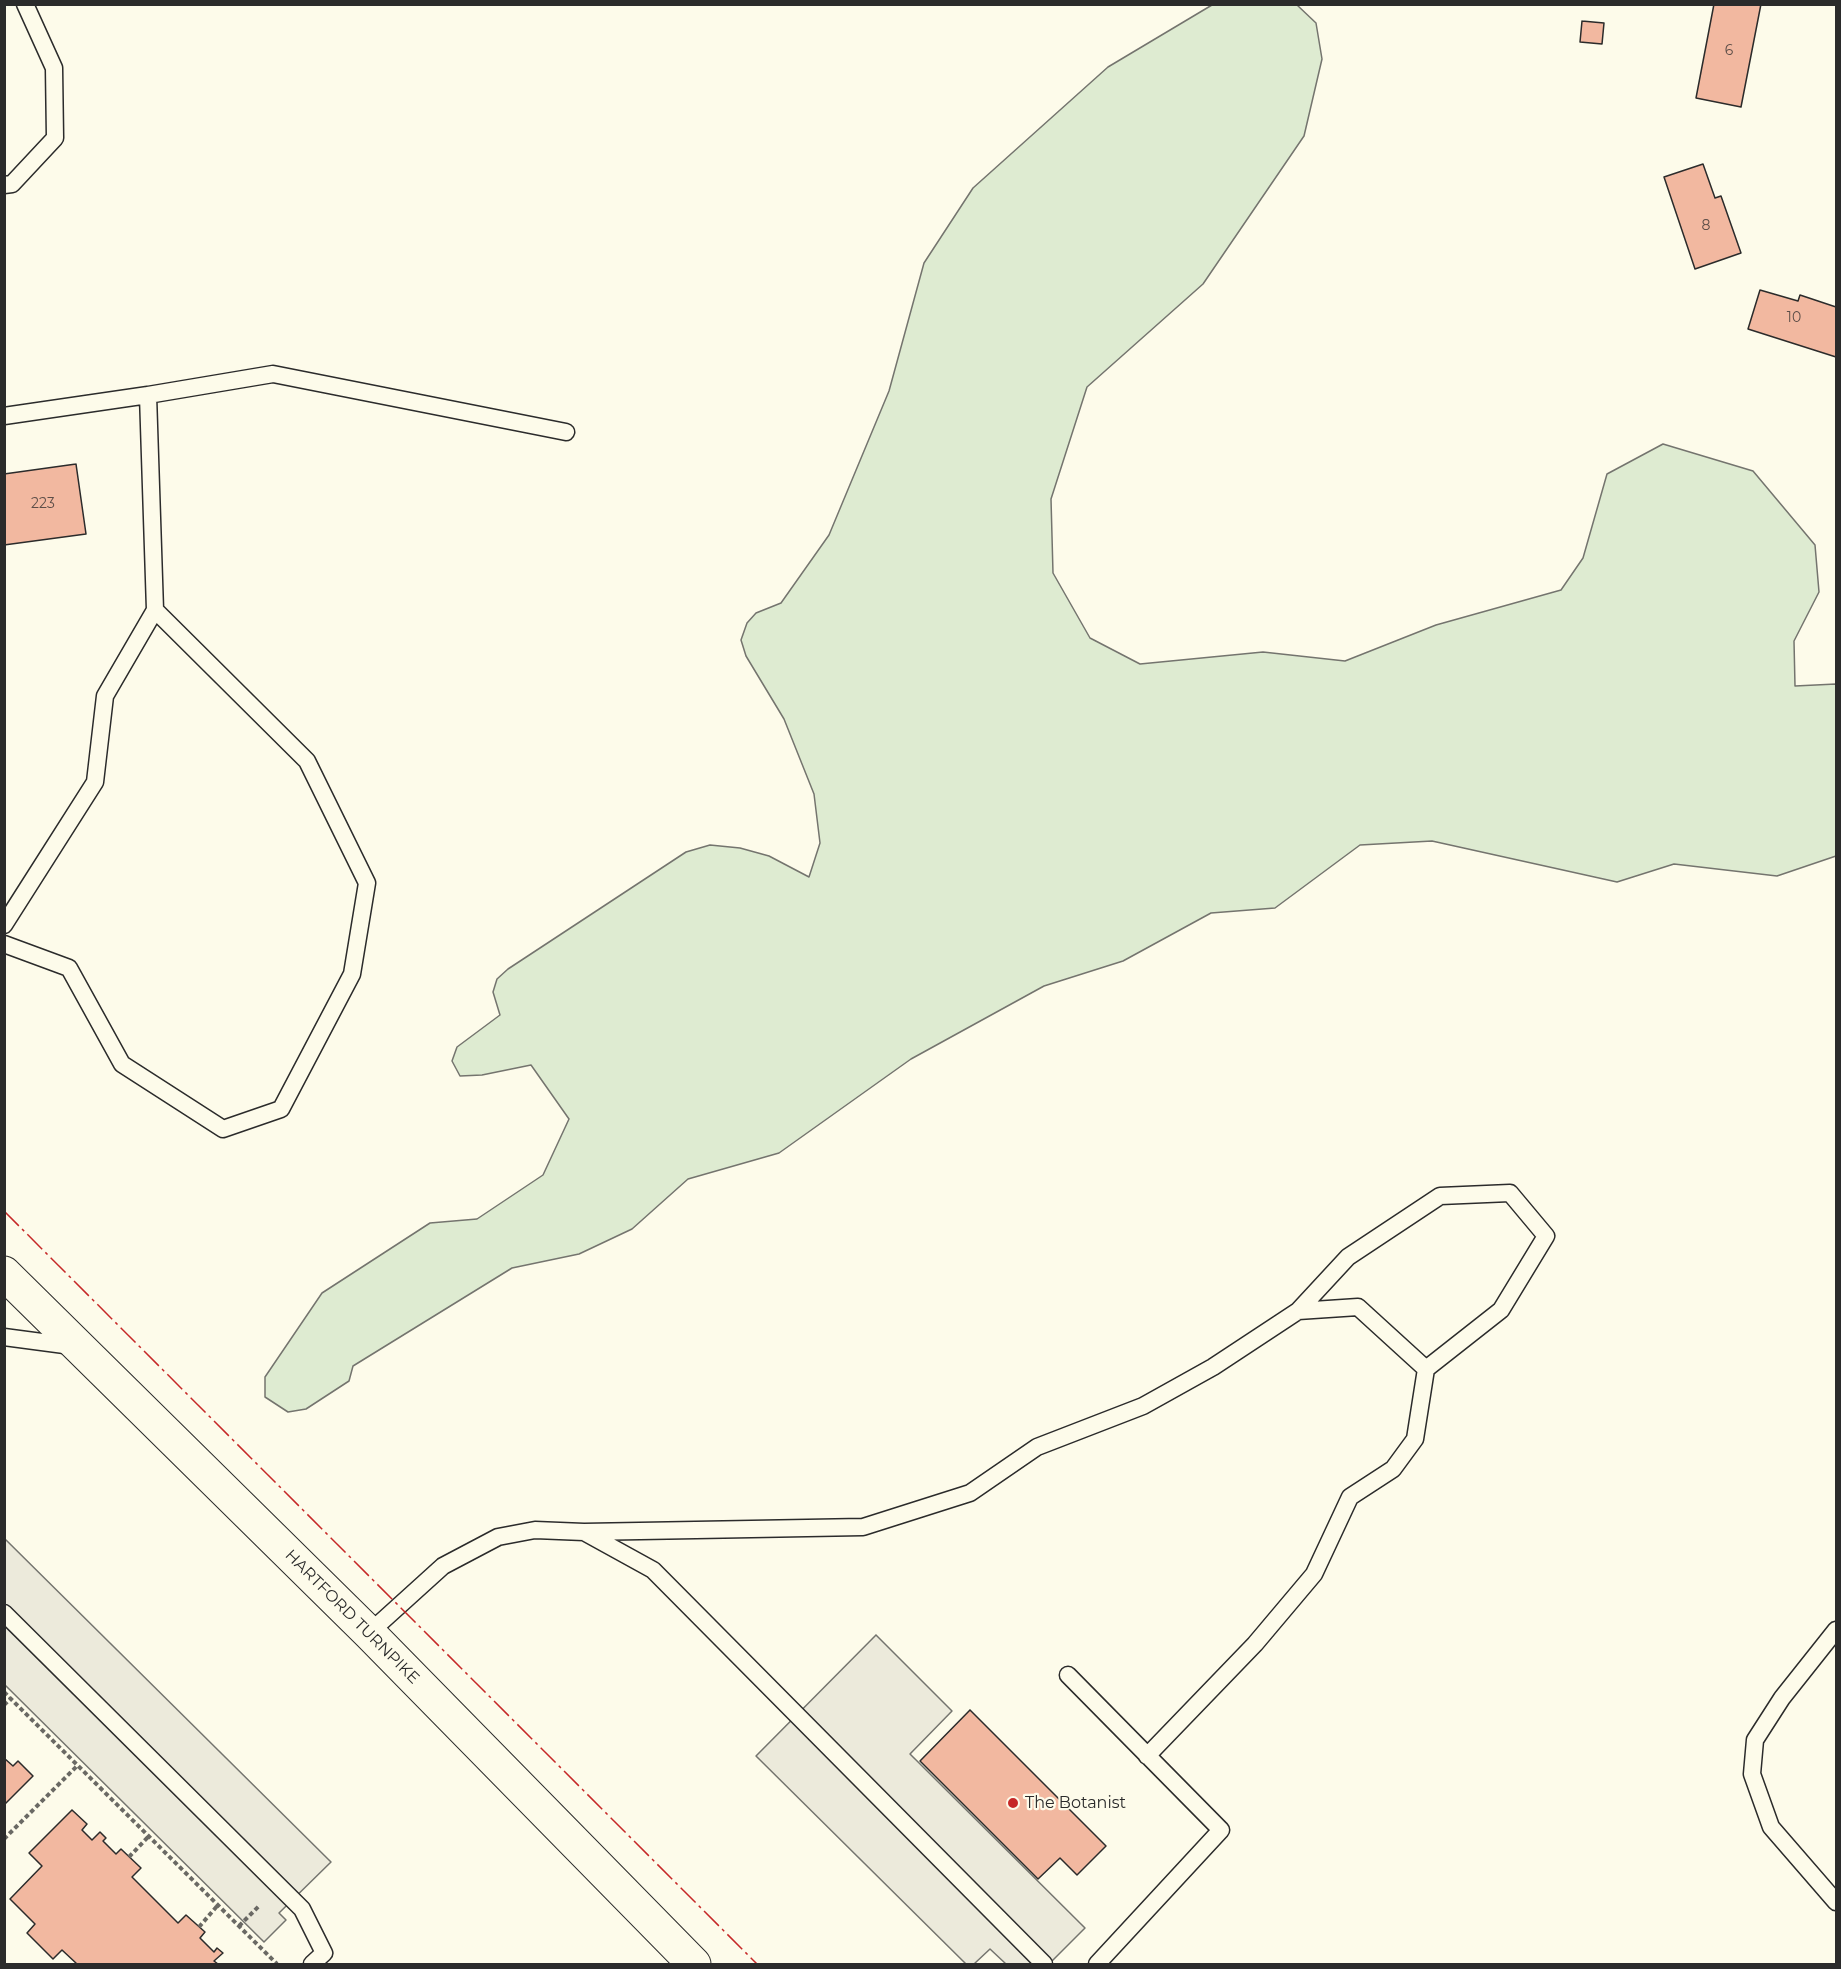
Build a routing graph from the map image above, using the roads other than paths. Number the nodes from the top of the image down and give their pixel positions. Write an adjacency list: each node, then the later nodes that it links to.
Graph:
1 (25, 4): 2 (lane)
2 (4, 185)
3 (148, 394): 4 (lane); 5 (lane); 6 (lane)
4 (4, 416)
5 (566, 432)
6 (155, 610): 7 (lane); 8 (lane)
7 (4, 925)
8 (4, 944)
9 (4, 1273): 12 (main road, HARTFORD TURNPIKE)
10 (1298, 1311): 13 (lane); 13 (lane); 14 (lane)
11 (4, 1337): 12 (lane)
12 (80, 1347): 17 (main road, HARTFORD TURNPIKE)
13 (1426, 1369): 19 (lane)
14 (584, 1532): 17 (lane); 23 (lane)
15 (4, 1613): 21 (lane)
16 (1836, 1630): 20 (lane)
17 (369, 1633): 22 (main road, HARTFORD TURNPIKE)
18 (1068, 1676): 19 (lane)
19 (1147, 1756): 24 (lane)
20 (1836, 1902)
21 (312, 1965)
22 (694, 1965)
23 (1044, 1965)
24 (1097, 1965)

